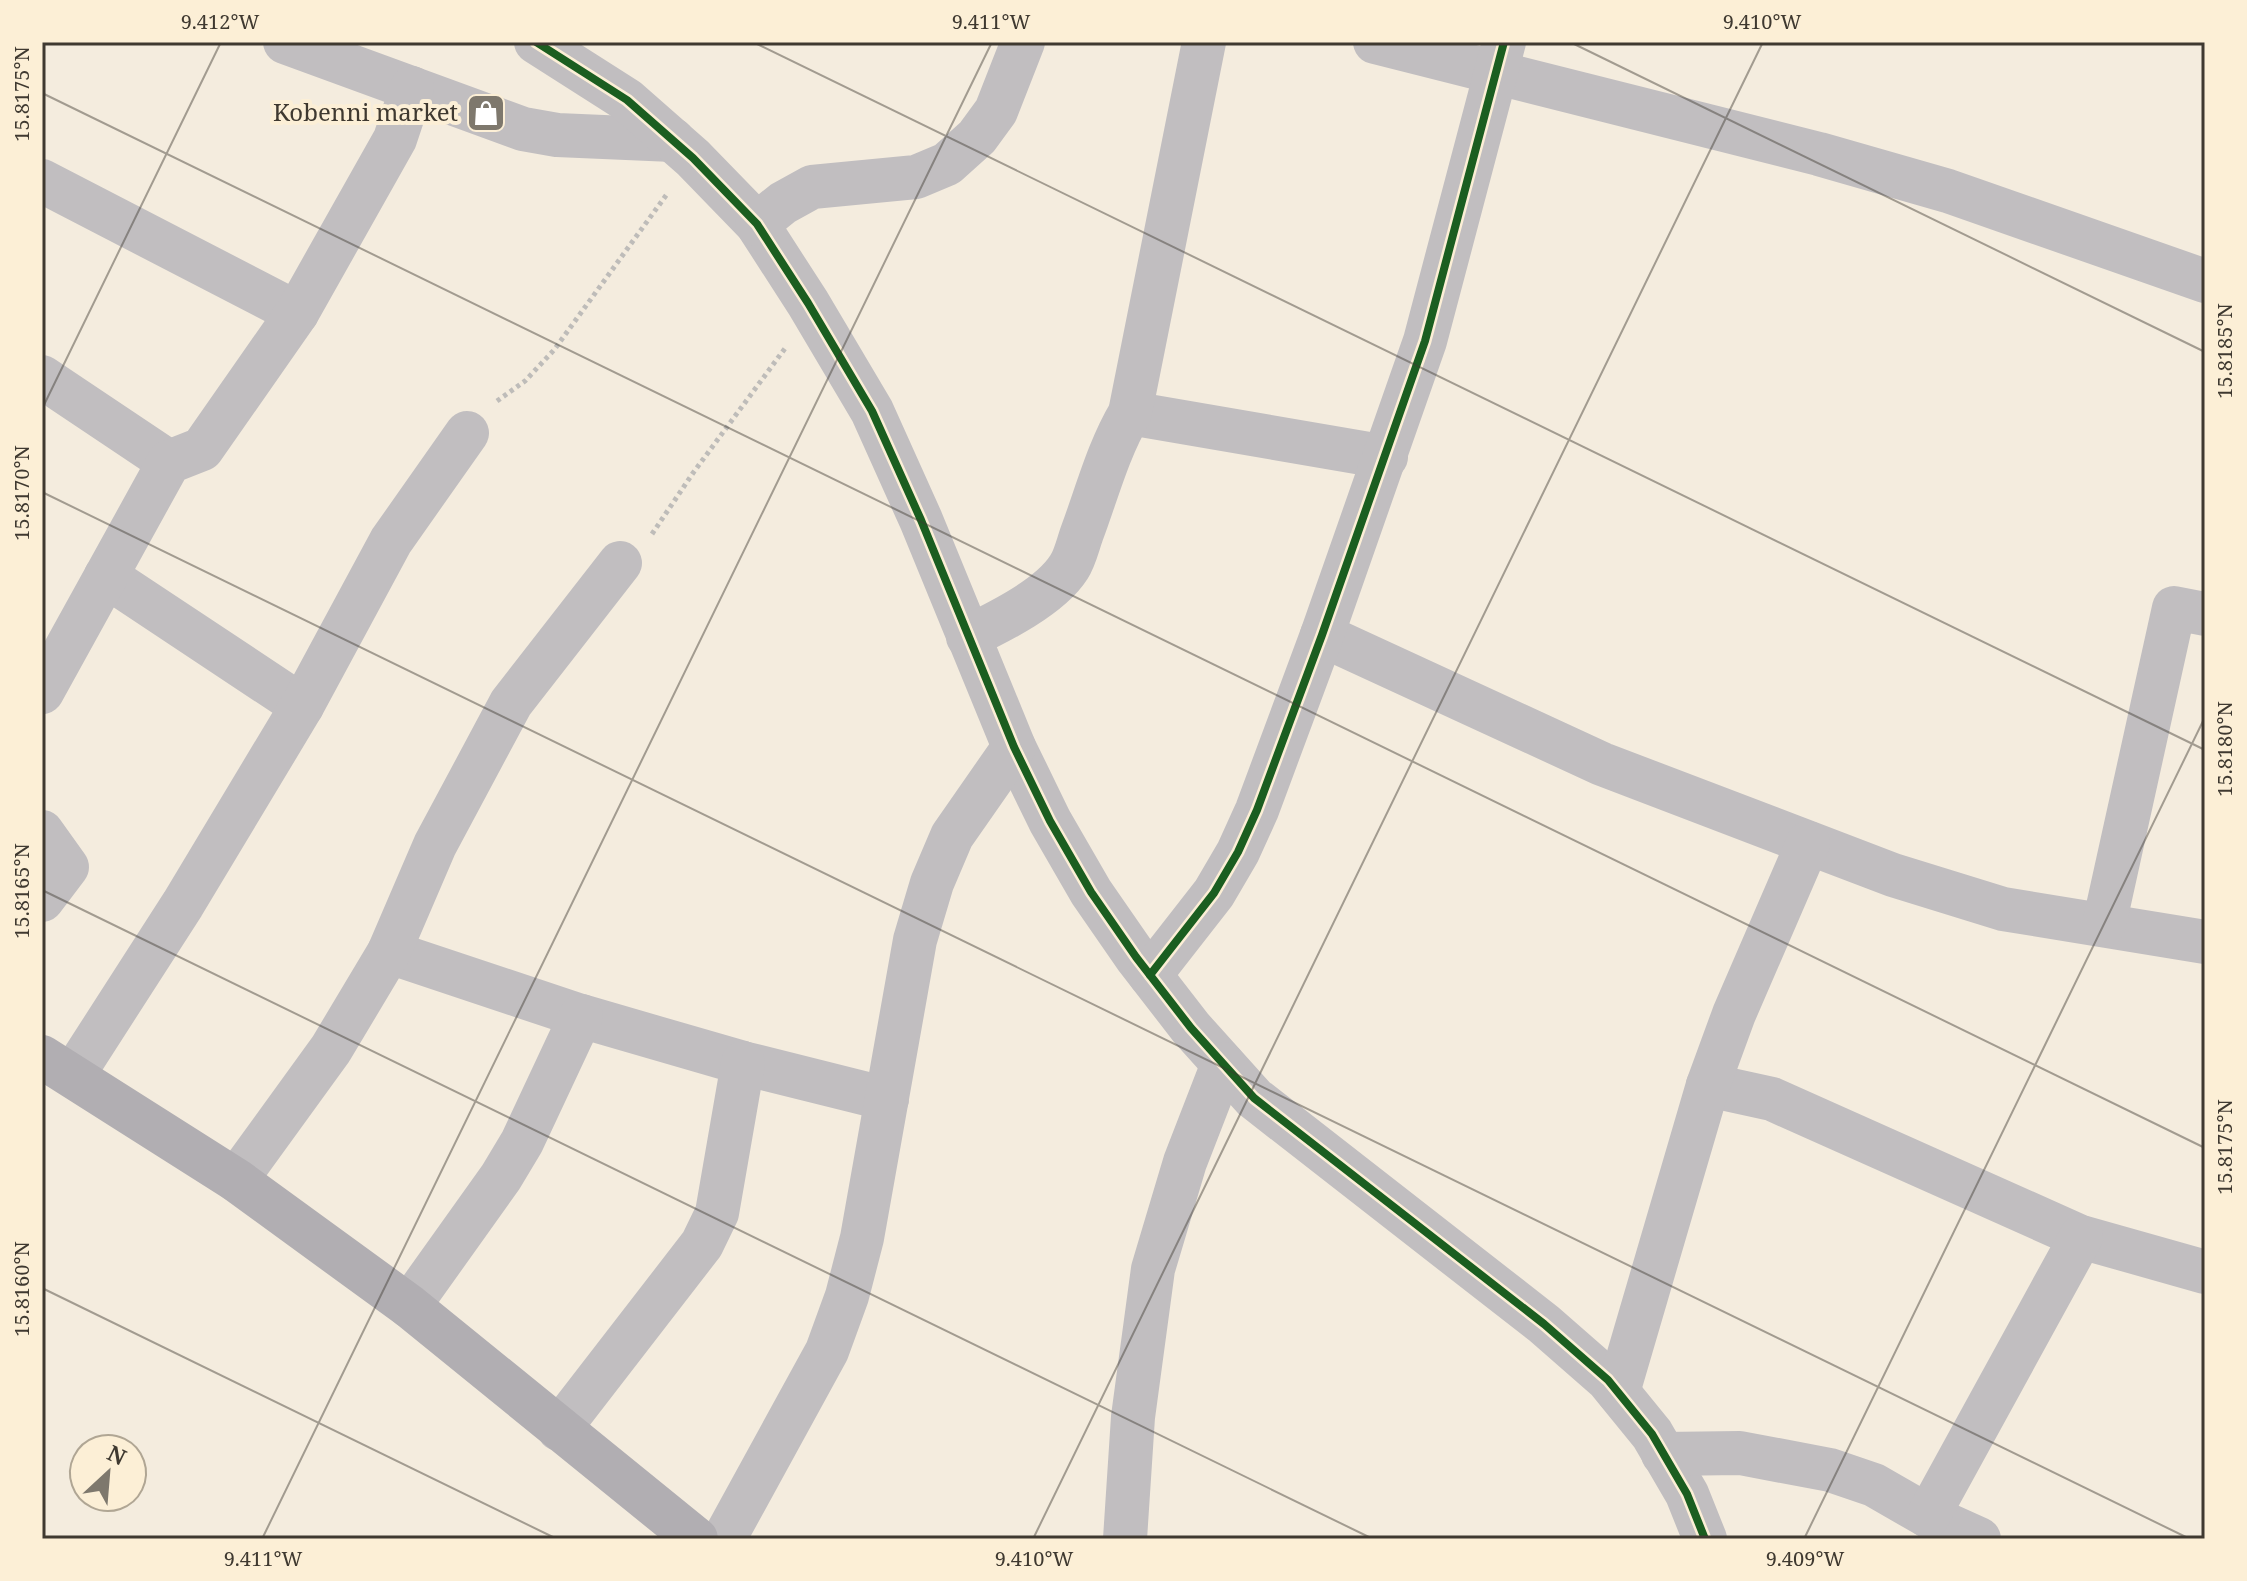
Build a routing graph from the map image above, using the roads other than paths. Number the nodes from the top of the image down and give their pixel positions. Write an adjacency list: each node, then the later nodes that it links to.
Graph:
1 (285, 42): 7 (street)
2 (1023, 42): 10 (street)
3 (1204, 42): 14 (street)
4 (1375, 42): 6 (street)
5 (552, 46): 8 (street)
6 (1500, 57): 11 (street); 16 (street)
7 (412, 88): 8 (street); 12 (street)
8 (683, 149): 10 (street)
9 (42, 181): 12 (street)
10 (757, 224): 22 (street)
11 (2205, 281)
12 (297, 313): 17 (street)
13 (42, 377): 17 (street)
14 (1130, 413): 16 (street); 22 (street)
15 (467, 433): 24 (street)
16 (1386, 457): 21 (street)
17 (169, 462): 19 (street)
18 (620, 563): 31 (street)
19 (106, 576): 23 (street); 24 (street)
20 (2205, 614): 29 (street)
21 (1322, 635): 27 (street); 32 (street)
22 (968, 637): 25 (street)
23 (42, 692)
24 (302, 706): 36 (street)
25 (1014, 747): 32 (street); 38 (street)
26 (42, 832): 28 (street)
27 (1808, 843): 29 (street); 37 (street)
28 (42, 900)
29 (2104, 925): 30 (street)
30 (2205, 942)
31 (389, 952): 33 (street); 39 (street)
32 (1150, 975): 35 (street)
33 (581, 1016): 34 (street); 42 (street)
34 (743, 1063): 38 (street); 44 (street)
35 (1223, 1064): 43 (street); 49 (street)
36 (57, 1066): 39 (main road)
37 (1708, 1085): 40 (street); 43 (street)
38 (887, 1099): 48 (street)
39 (236, 1180): 42 (main road)
40 (2081, 1237): 41 (street); 46 (street)
41 (2205, 1272)
42 (409, 1306): 44 (main road)
43 (1618, 1392): 45 (street)
44 (559, 1429): 47 (main road)
45 (1663, 1454): 46 (street); 50 (street)
46 (1928, 1516): 51 (street)
47 (696, 1539)
48 (724, 1539)
49 (1125, 1539)
50 (1705, 1539)
51 (1979, 1539)

